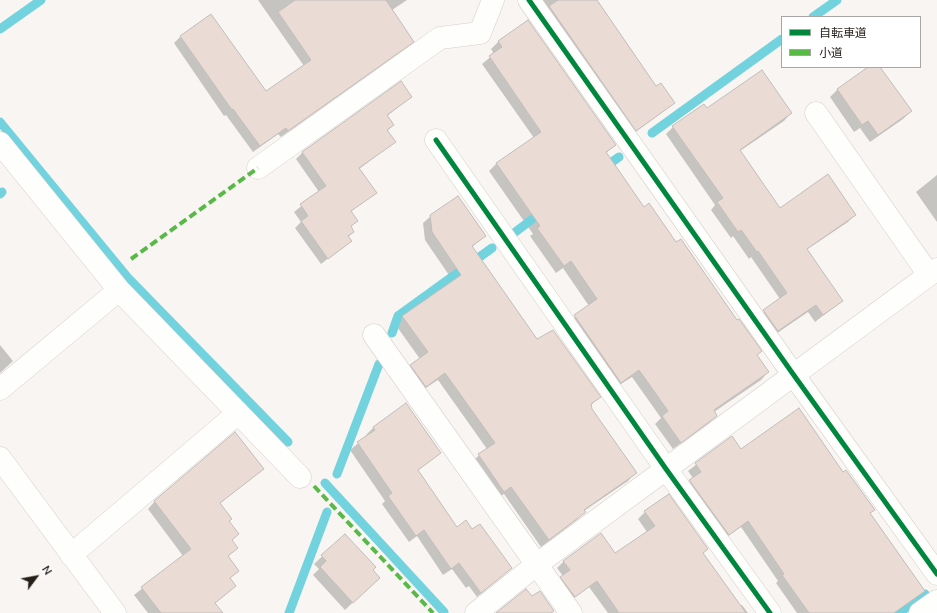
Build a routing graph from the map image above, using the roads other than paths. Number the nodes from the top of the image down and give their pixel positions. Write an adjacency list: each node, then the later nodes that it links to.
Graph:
1 (493, 0): 6 (street)
2 (529, 0): 10 (street)
3 (816, 113): 7 (street)
4 (436, 140): 14 (street)
5 (0, 143): 8 (street)
6 (258, 168)
7 (933, 272): 10 (street)
8 (119, 290): 11 (street); 12 (street)
9 (374, 335): 17 (street)
10 (793, 374): 14 (street); 18 (street)
11 (0, 389)
12 (238, 413): 15 (street); 16 (street)
13 (0, 458): 16 (street)
14 (666, 469): 17 (street); 23 (street)
15 (300, 477)
16 (72, 555): 20 (street)
17 (536, 566): 21 (street); 22 (street)
18 (937, 574)
19 (937, 601): 24 (street)
20 (115, 613)
21 (476, 613)
22 (571, 613)
23 (770, 613)
24 (920, 613)

